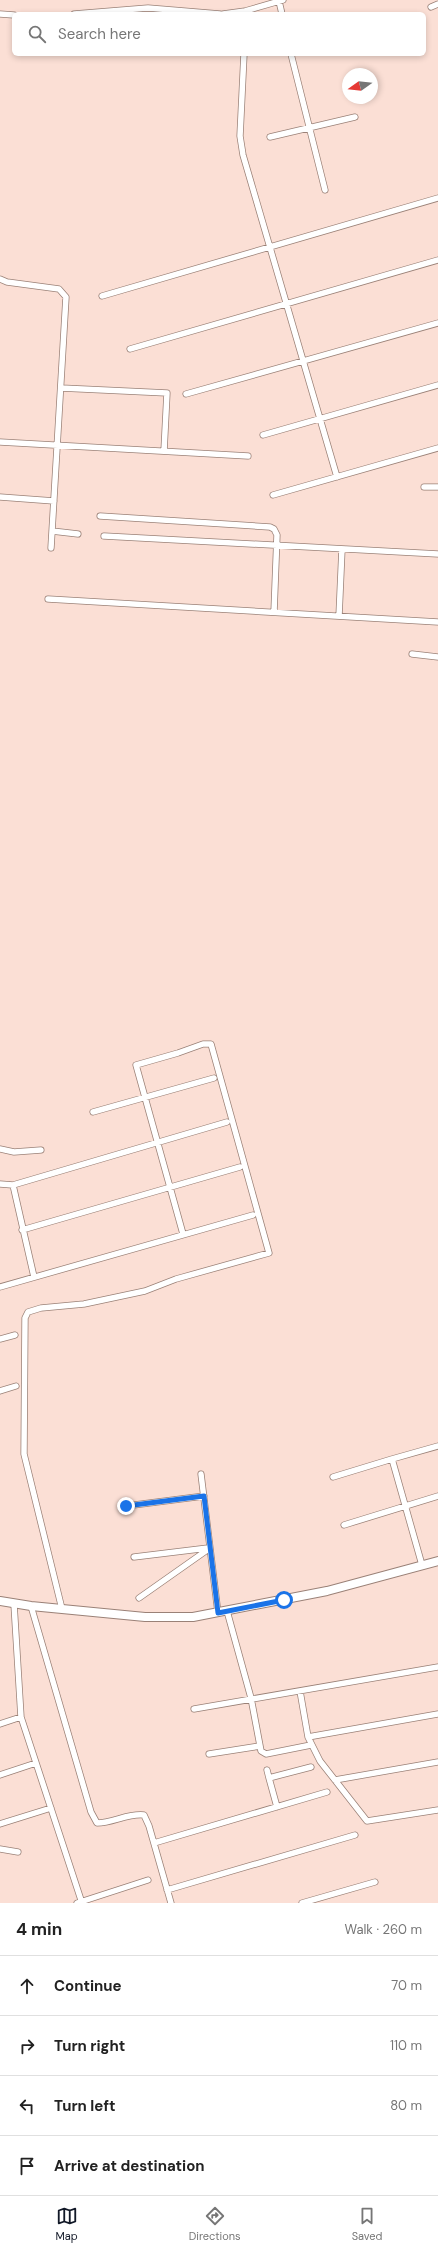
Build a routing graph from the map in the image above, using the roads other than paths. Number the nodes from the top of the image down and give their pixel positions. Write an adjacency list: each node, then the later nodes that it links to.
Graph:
1 (281, 1): 6 (street); 7 (street)
2 (438, 4): 3 (street)
3 (431, 7)
4 (99, 12): 5 (street)
5 (197, 12)
6 (245, 12)
7 (282, 12)
8 (0, 14): 9 (street)
9 (12, 15)
10 (244, 56): 17 (street)
11 (291, 56): 13 (street)
12 (355, 116): 13 (street)
13 (309, 128): 14 (street); 15 (street)
14 (270, 137)
15 (325, 190)
16 (438, 198): 17 (street)
17 (270, 246): 20 (street); 21 (street)
18 (438, 260): 21 (street)
19 (0, 279): 26 (street)
20 (102, 296)
21 (286, 304): 23 (street); 24 (street)
22 (438, 323): 24 (street)
23 (130, 349)
24 (303, 361): 27 (street); 28 (street)
25 (438, 385): 28 (street)
26 (61, 388): 31 (street); 33 (street)
27 (186, 394)
28 (320, 419): 29 (street); 35 (street)
29 (263, 435)
30 (0, 442): 31 (street)
31 (58, 444): 33 (street); 40 (street)
32 (438, 448): 35 (street)
33 (164, 451): 34 (street)
34 (248, 456)
35 (336, 477): 38 (street)
36 (424, 487): 37 (street)
37 (438, 487)
38 (273, 495)
39 (0, 497): 40 (street)
40 (54, 501): 42 (street)
41 (100, 516): 45 (street)
42 (52, 531): 43 (street); 46 (street)
43 (78, 534)
44 (104, 536): 45 (street)
45 (276, 545): 47 (street); 50 (street)
46 (51, 548)
47 (342, 549): 48 (street); 51 (street)
48 (438, 554)
49 (48, 599): 50 (street)
50 (274, 612): 51 (street)
51 (339, 616): 52 (street)
52 (438, 622)
53 (412, 654): 54 (street)
54 (438, 657)
55 (214, 1078): 56 (street)
56 (145, 1097): 57 (street); 59 (street); 92 (street)
57 (93, 1112)
58 (227, 1122): 59 (street)
59 (158, 1143): 64 (street); 65 (street)
60 (0, 1149): 61 (street)
61 (41, 1150)
62 (240, 1167): 65 (street)
63 (0, 1184): 64 (street)
64 (13, 1185): 67 (street)
65 (170, 1187): 67 (street); 68 (street)
66 (253, 1214): 68 (street)
67 (22, 1230): 69 (street)
68 (183, 1234): 69 (street)
69 (34, 1277): 70 (street)
70 (0, 1287)
71 (15, 1335): 72 (street)
72 (0, 1339)
73 (16, 1386): 74 (street)
74 (0, 1390)
75 (438, 1446): 76 (street)
76 (392, 1459): 78 (street); 82 (street)
77 (202, 1474): 79 (street)
78 (333, 1477)
79 (204, 1496): 81 (street); 84 (street)
80 (438, 1496): 82 (street)
81 (126, 1506)
82 (406, 1506): 83 (street); 87 (street)
83 (344, 1525)
84 (210, 1548): 85 (street); 88 (street); 93 (street)
85 (134, 1557)
86 (438, 1561): 87 (main road)
87 (422, 1565): 93 (main road)
88 (138, 1598)
89 (0, 1602): 90 (main road)
90 (14, 1604): 91 (main road); 99 (street)
91 (32, 1606): 92 (main road); 118 (street)
92 (62, 1609): 93 (main road)
93 (223, 1612): 96 (street)
94 (438, 1667): 95 (street)
95 (300, 1691): 96 (street); 101 (street)
96 (251, 1698): 97 (street); 103 (street)
97 (194, 1709)
98 (438, 1714): 101 (street)
99 (21, 1717): 100 (street); 106 (street)
100 (0, 1724)
101 (308, 1737): 102 (street)
102 (311, 1745): 103 (street); 111 (street)
103 (260, 1746): 104 (street)
104 (209, 1754)
105 (438, 1762): 111 (street)
106 (36, 1763): 109 (street); 114 (street)
107 (311, 1767): 110 (street)
108 (267, 1770): 110 (street)
109 (0, 1775)
110 (269, 1778): 113 (street)
111 (335, 1780): 115 (street)
112 (327, 1792): 113 (street)
113 (277, 1806): 118 (street)
114 (51, 1808): 116 (street); 124 (street)
115 (438, 1810)
116 (0, 1824)
117 (355, 1836): 123 (street)
118 (154, 1843): 123 (street)
119 (0, 1848): 120 (street)
120 (18, 1852)
121 (148, 1880): 124 (street)
122 (375, 1882): 126 (street)
123 (167, 1890): 125 (street)
124 (80, 1902)
125 (171, 1903)
126 (302, 1903)

